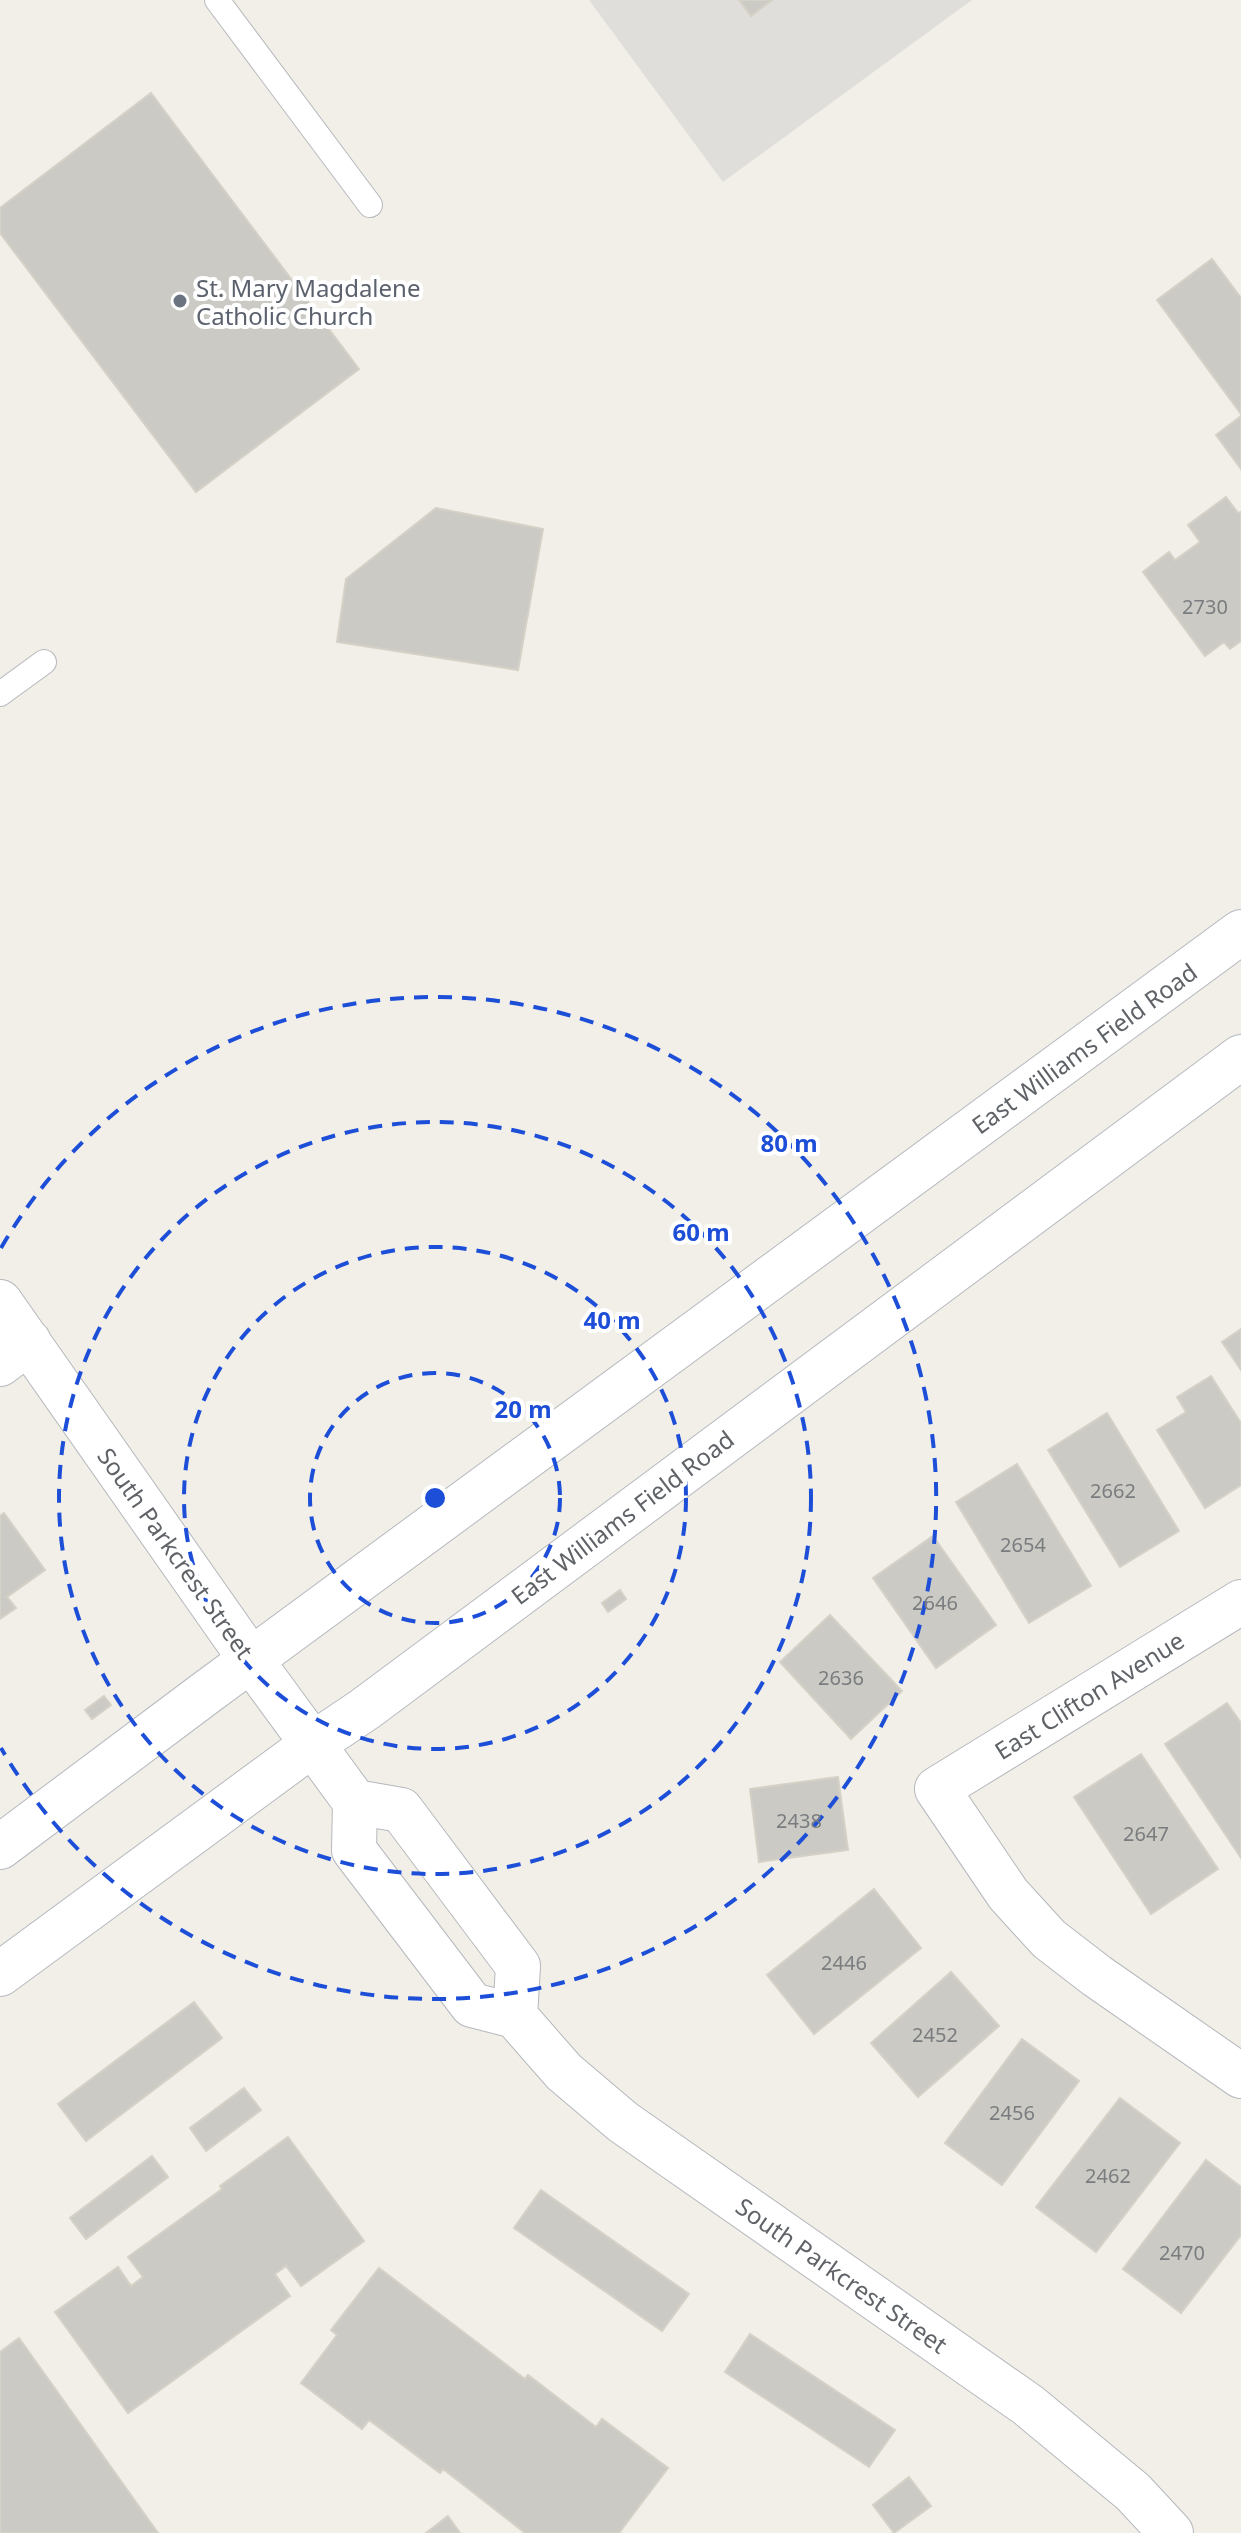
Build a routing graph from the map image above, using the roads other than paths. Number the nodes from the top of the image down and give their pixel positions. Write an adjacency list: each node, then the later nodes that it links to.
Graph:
1 (217, 0): 2 (lane)
2 (370, 205)
3 (44, 662): 4 (lane)
4 (0, 694)
5 (1241, 932): 10 (main road, East Williams Field Road)
6 (1241, 1057): 11 (main road, East Williams Field Road)
7 (0, 1302): 8 (main road, South Parkcrest Street)
8 (15, 1353): 10 (main road, South Parkcrest Street)
9 (1241, 1602): 16 (main road, East Clifton Avenue)
10 (251, 1660): 11 (main road, South Parkcrest Street); 13 (main road, East Williams Field Road)
11 (313, 1744): 12 (main road, South Parkcrest Street); 14 (main road, East Williams Field Road)
12 (355, 1802): 15 (main road); 15 (main road)
13 (0, 1847)
14 (0, 1974)
15 (515, 2016): 17 (main road, South Parkcrest Street)
16 (1241, 2076)
17 (1171, 2533)

